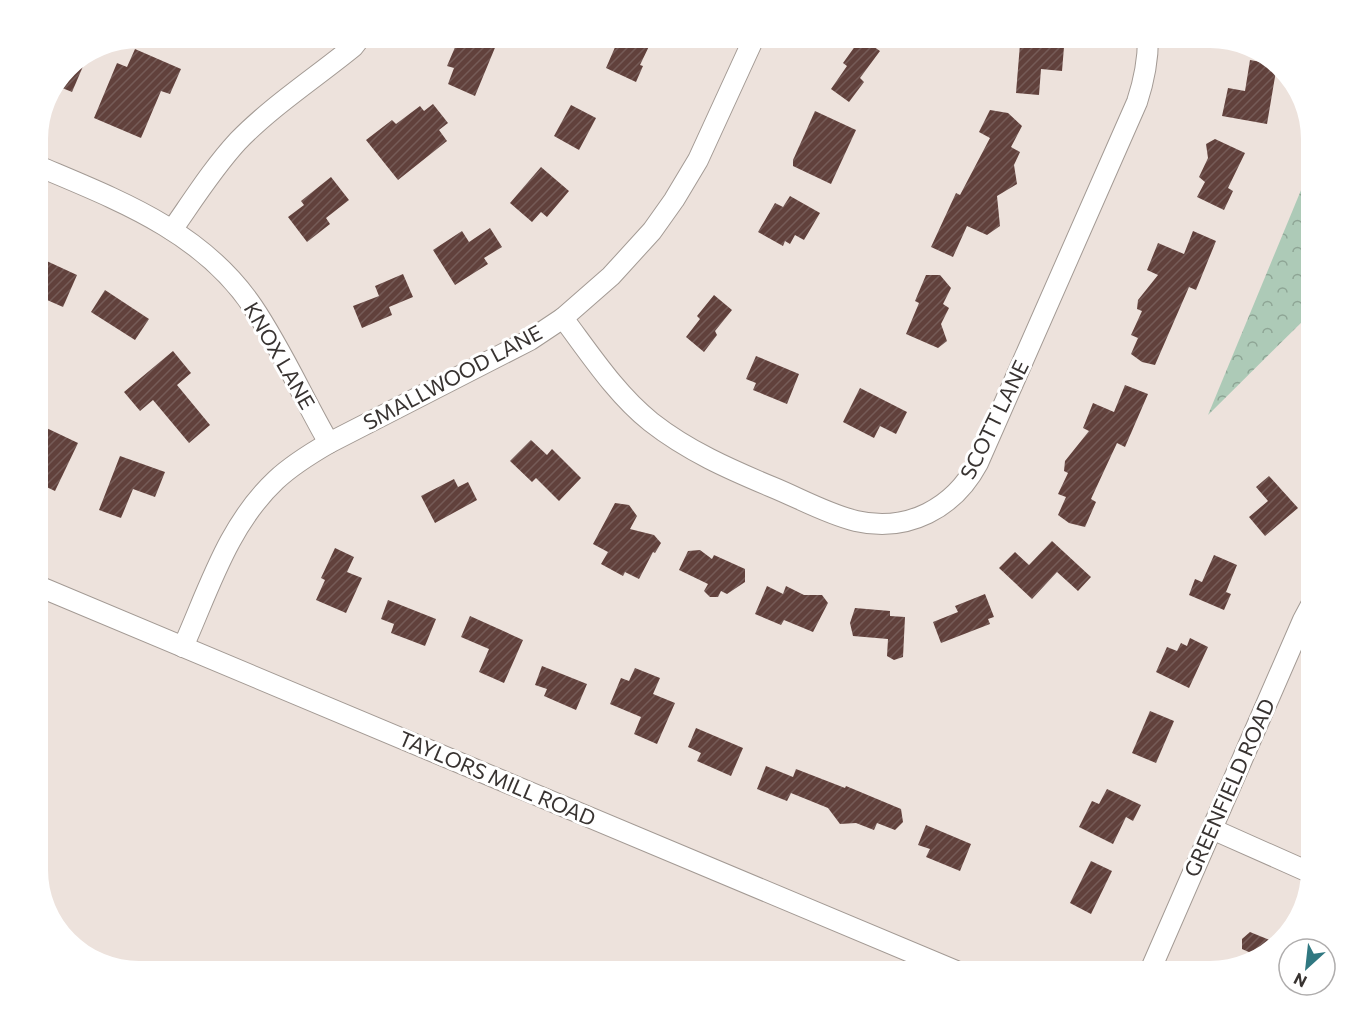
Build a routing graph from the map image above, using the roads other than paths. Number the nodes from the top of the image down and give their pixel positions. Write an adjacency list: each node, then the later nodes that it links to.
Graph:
1 (352, 48): 5 (street)
2 (749, 48): 6 (street, SMALLWOOD LANE)
3 (1148, 48): 6 (street, SCOTT LANE)
4 (48, 170): 5 (street, KNOX LANE)
5 (172, 230): 7 (street, KNOX LANE)
6 (563, 318): 7 (street, SMALLWOOD LANE)
7 (329, 443): 10 (street, SMALLWOOD LANE)
8 (48, 590): 10 (street, TAYLORS MILL ROAD)
9 (1301, 627): 11 (street, GREENFIELD ROAD)
10 (183, 647): 13 (street, TAYLORS MILL ROAD)
11 (1212, 830): 12 (street); 14 (street, GREENFIELD ROAD)
12 (1301, 869)
13 (929, 961)
14 (1155, 961)

